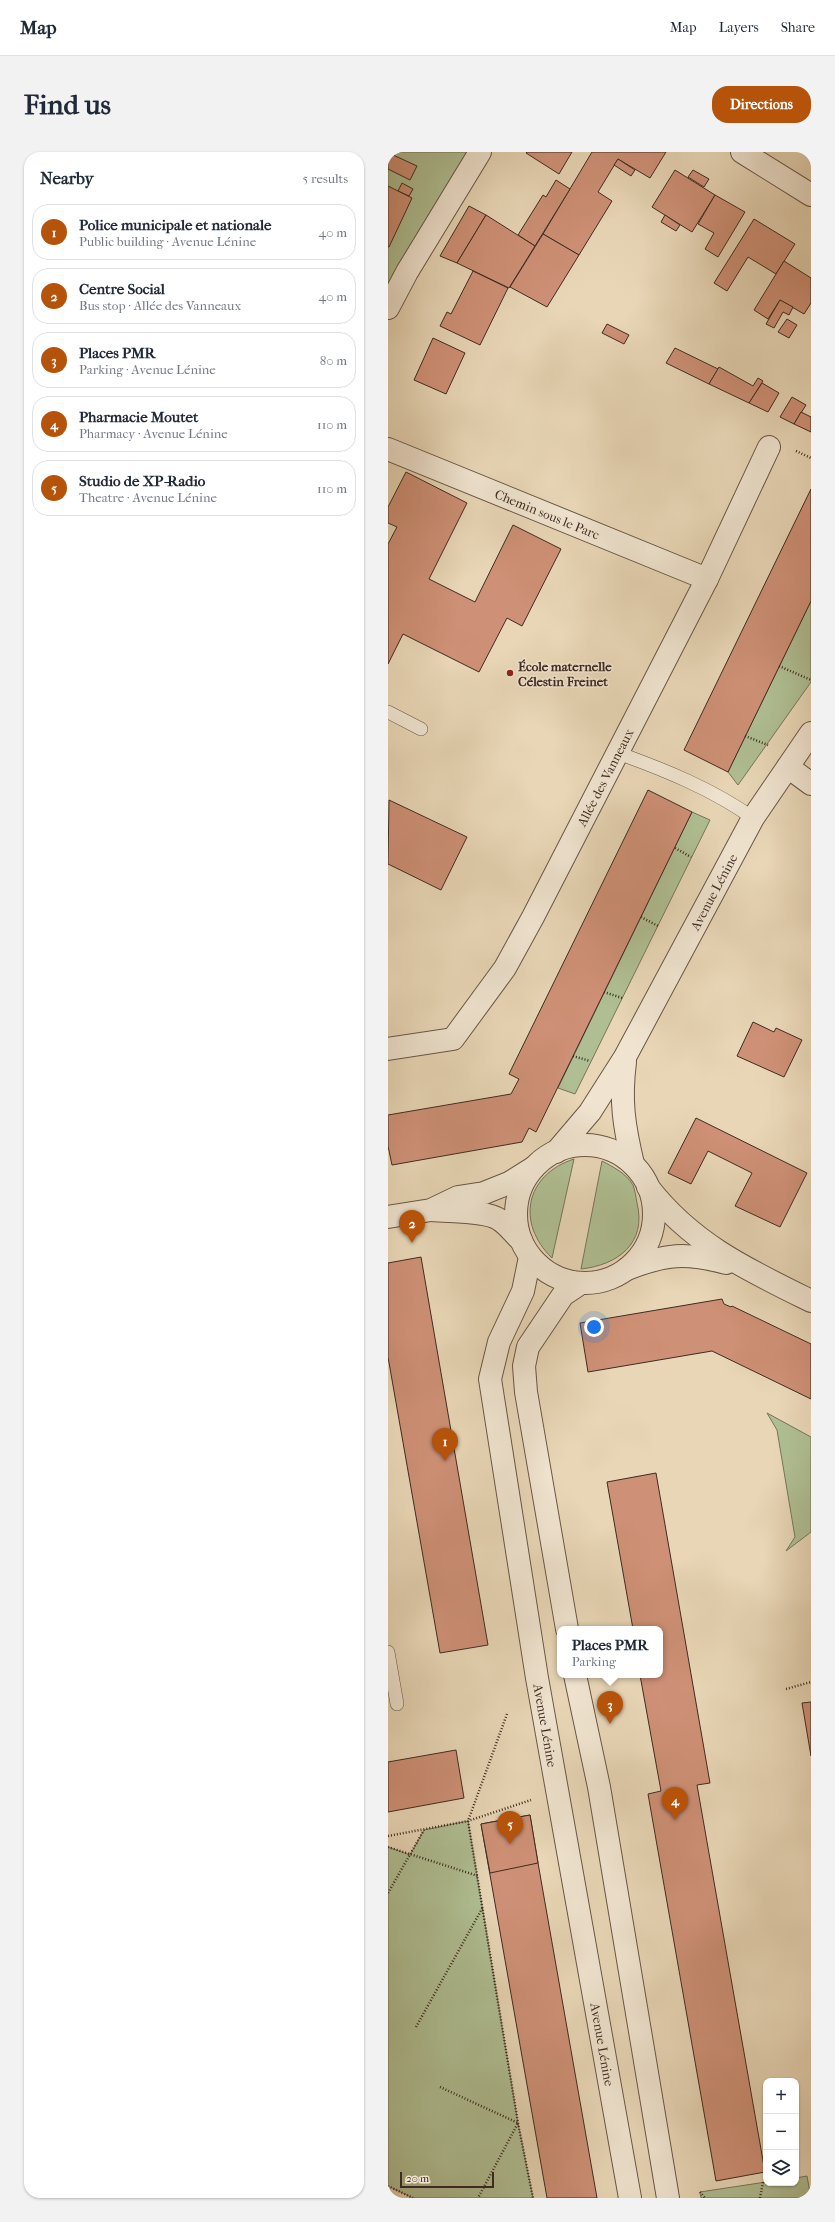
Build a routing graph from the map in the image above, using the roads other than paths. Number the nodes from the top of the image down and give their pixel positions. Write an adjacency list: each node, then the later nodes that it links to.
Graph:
1 (480, 152): 4 (street)
2 (742, 152): 3 (street)
3 (811, 195)
4 (390, 301)
5 (769, 447): 7 (street, Allée des Vanneaux)
6 (388, 448): 7 (street, Chemin sous le Parc)
7 (707, 579): 11 (street, Allée des Vanneaux)
8 (388, 712): 9 (lane)
9 (421, 729)
10 (811, 734): 12 (street, Avenue Lénine)
11 (618, 753): 14 (lane); 15 (street, Allée des Vanneaux)
12 (788, 767): 13 (street); 14 (street, Avenue Lénine)
13 (811, 784)
14 (753, 818): 16 (street, Avenue Lénine)
15 (388, 1049)
16 (625, 1057): 17 (street, Avenue Lénine); 18 (street, Avenue Lénine)
17 (556, 1152): 18 (street); 19 (street)
18 (633, 1164): 20 (street)
19 (534, 1168): 21 (street); 23 (street)
20 (648, 1187): 24 (street); 25 (street)
21 (431, 1210): 22 (street); 23 (street)
22 (388, 1217)
23 (525, 1249): 26 (street); 32 (street, Avenue Lénine)
24 (741, 1267): 25 (street); 27 (street)
25 (627, 1269): 26 (street)
26 (581, 1284): 28 (street)
27 (811, 1301)
28 (566, 1626)
29 (388, 1652): 31 (lane)
30 (576, 1678): 33 (street)
31 (397, 1704)
32 (630, 2198)
33 (668, 2198)

